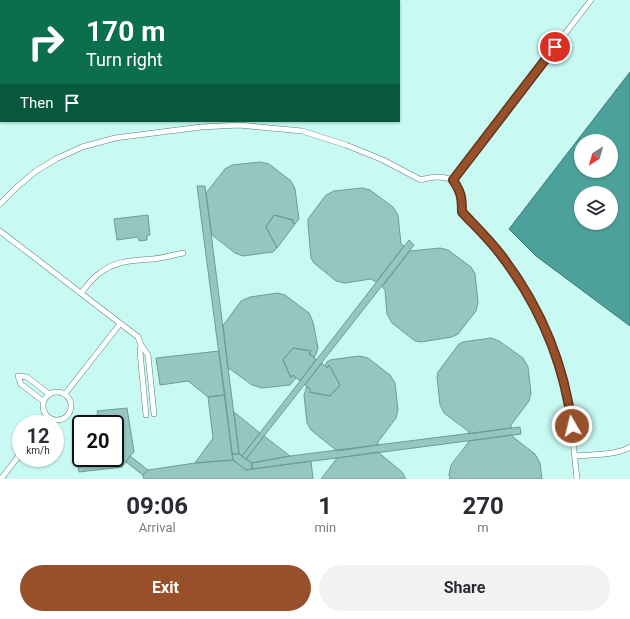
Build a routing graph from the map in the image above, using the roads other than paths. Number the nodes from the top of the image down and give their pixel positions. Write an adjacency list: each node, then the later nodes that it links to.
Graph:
1 (591, 0): 2 (lane)
2 (453, 180): 3 (lane); 17 (lane)
3 (0, 204)
4 (0, 231): 6 (lane)
5 (183, 254): 6 (lane)
6 (81, 293): 7 (lane)
7 (120, 324): 8 (lane); 10 (lane)
8 (141, 345): 12 (lane); 14 (lane)
9 (49, 394): 10 (lane); 11 (lane); 11 (lane)
10 (65, 394): 15 (lane)
11 (43, 401): 13 (lane)
12 (154, 414)
13 (46, 415)
14 (146, 415)
15 (64, 418)
16 (630, 447): 17 (lane)
17 (575, 456): 20 (lane)
18 (12, 465): 19 (lane)
19 (1, 479)
20 (577, 479)

